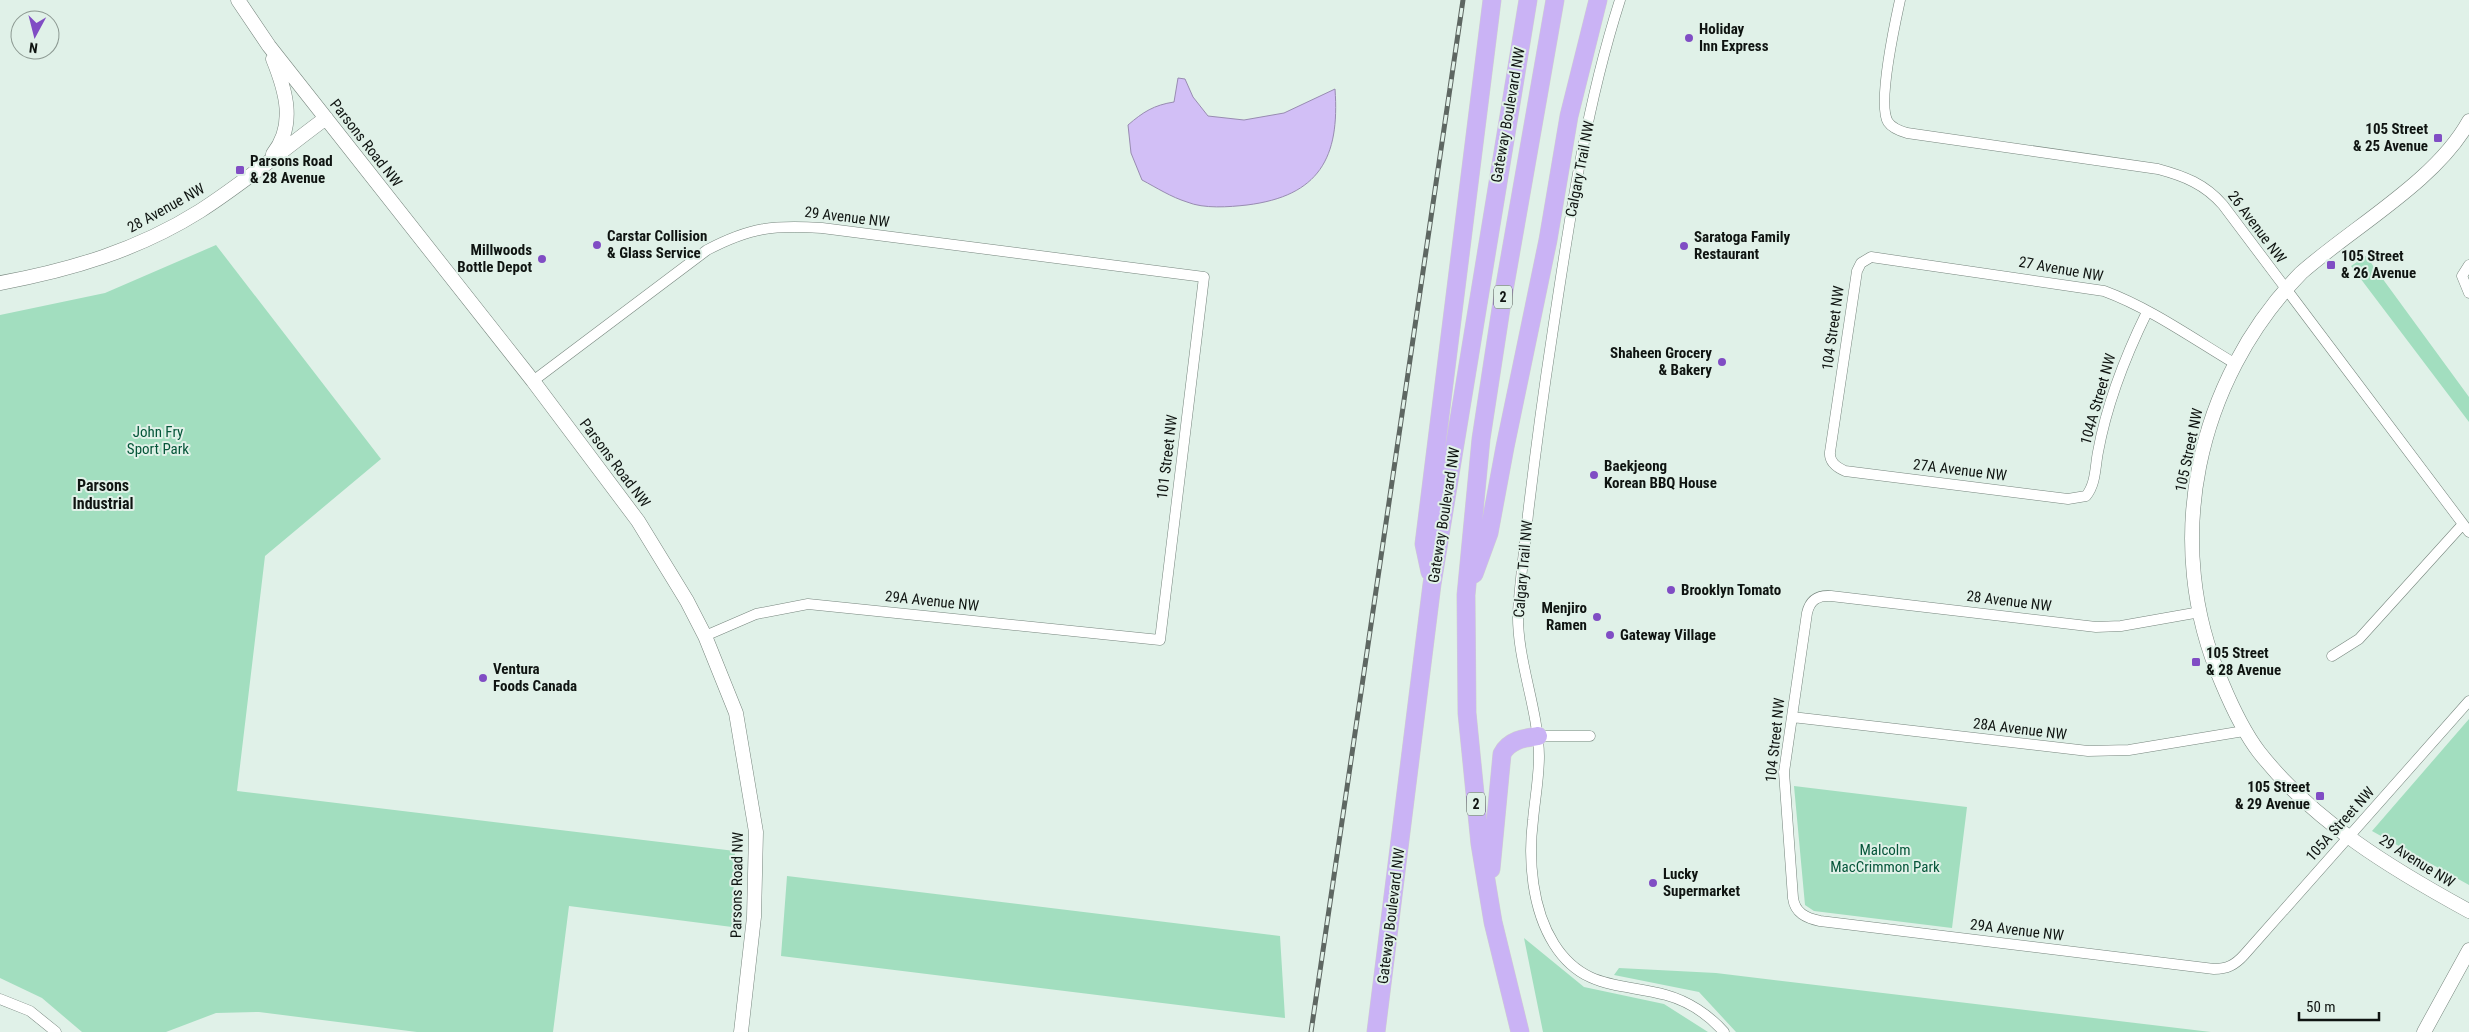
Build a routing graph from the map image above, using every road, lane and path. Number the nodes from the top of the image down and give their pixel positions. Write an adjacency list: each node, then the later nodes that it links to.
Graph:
1 (238, 0): 8 (street, Parsons Road NW)
2 (1492, 0): 24 (highway)
3 (1528, 0): 24 (highway, Gateway Boulevard NW / 2)
4 (1556, 0): 25 (highway, 2)
5 (1598, 0): 25 (highway)
6 (1620, 0): 34 (street, Calgary Trail NW)
7 (1900, 0): 16 (street, 26 Avenue NW)
8 (268, 46): 9 (street, Parsons Road NW); 11 (street)
9 (326, 118): 11 (street, 28 Avenue NW); 20 (street, Parsons Road NW)
10 (2469, 121): 16 (street, 105 Street NW)
11 (266, 163): 15 (street, 28 Avenue NW)
12 (1865, 259): 18 (street, 27 Avenue NW); 21 (street, 104 Street NW)
13 (2469, 265): 17 (street)
14 (1204, 277): 20 (street, 29 Avenue NW); 29 (street, 101 Street NW)
15 (0, 283)
16 (2285, 289): 19 (street, 105 Street NW); 23 (street, 26 Avenue NW)
17 (2469, 293)
18 (2147, 312): 19 (street, 27 Avenue NW); 22 (street, 104A Street NW)
19 (2234, 363): 27 (street, 105 Street NW)
20 (533, 381): 28 (street, Parsons Road NW)
21 (1833, 464): 22 (street, 27A Avenue NW)
22 (2086, 496)
23 (2466, 528): 30 (street, 26 Avenue NW)
24 (1432, 584): 45 (highway, Gateway Boulevard NW / 2)
25 (1466, 595): 37 (highway, 2)
26 (1814, 600): 27 (street, 28 Avenue NW); 32 (street, 104 Street NW)
27 (2200, 612): 33 (street, 105 Street NW)
28 (705, 636): 29 (street, 29A Avenue NW); 44 (street, Parsons Road NW)
29 (1160, 640)
30 (2332, 656)
31 (2469, 701): 36 (street, 105A Street NW)
32 (1792, 717): 33 (street, 28A Avenue NW); 39 (street, 104 Street NW)
33 (2244, 730): 36 (street, 105 Street NW)
34 (1538, 736): 35 (street); 37 (highway); 47 (street, Calgary Trail NW)
35 (1590, 736)
36 (2348, 836): 38 (street, 29 Avenue NW); 41 (street, 105A Street NW)
37 (1489, 894): 46 (highway, 2)
38 (2469, 911)
39 (1800, 913): 41 (street, 29A Avenue NW)
40 (2469, 950): 48 (street)
41 (2232, 966)
42 (0, 999): 43 (street)
43 (56, 1032)
44 (741, 1032)
45 (1376, 1032)
46 (1520, 1032)
47 (1724, 1032)
48 (2424, 1032)

